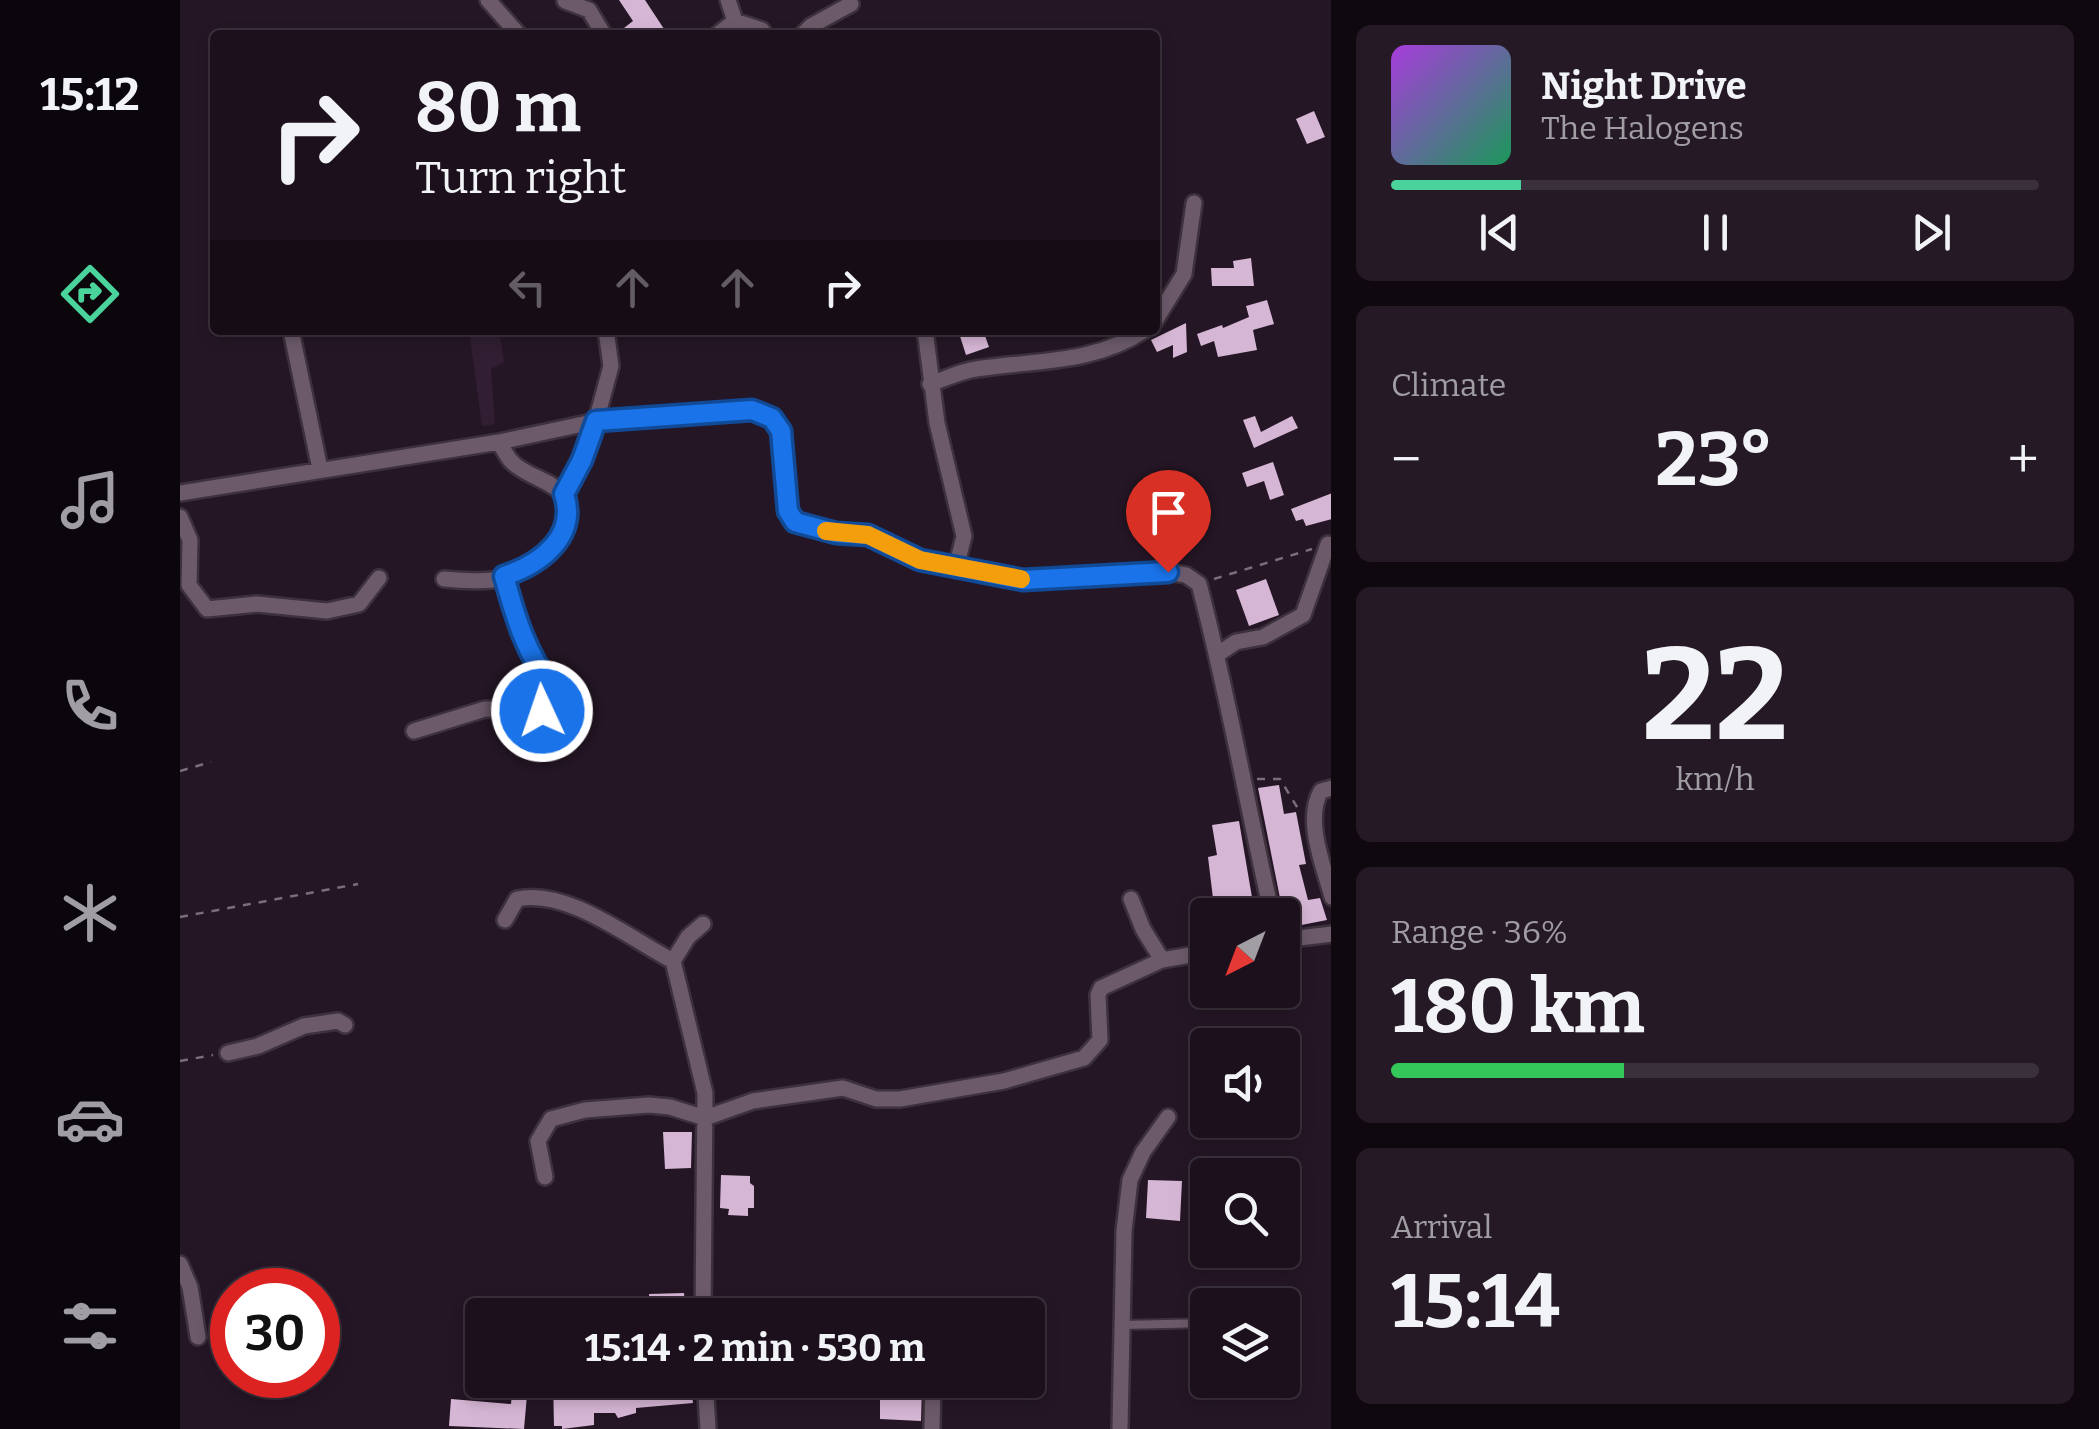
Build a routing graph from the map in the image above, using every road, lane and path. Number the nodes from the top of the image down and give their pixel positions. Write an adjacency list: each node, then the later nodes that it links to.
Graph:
1 (488, 0): 6 (street)
2 (728, 0): 5 (street)
3 (565, 1): 7 (street)
4 (851, 4): 10 (street)
5 (735, 21): 8 (street); 9 (street)
6 (515, 30)
7 (601, 30)
8 (723, 30)
9 (762, 30)
10 (807, 30)
11 (1194, 204): 12 (street)
12 (1160, 313)
13 (291, 335): 20 (street)
14 (607, 335): 18 (street)
15 (925, 335): 17 (street)
16 (1138, 335): 17 (street)
17 (930, 384): 25 (street)
18 (596, 421): 19 (street); 22 (street); 25 (street)
19 (500, 442): 20 (street); 22 (street)
20 (320, 469): 21 (street)
21 (180, 493)
22 (564, 494): 26 (street)
23 (180, 517): 27 (street)
24 (1328, 544): 29 (path); 30 (street)
25 (957, 564): 29 (street)
26 (504, 576): 28 (street); 31 (street)
27 (379, 578)
28 (444, 579)
29 (1199, 584): 30 (street)
30 (1218, 654): 34 (street)
31 (414, 731)
32 (211, 762): 33 (path)
33 (180, 771)
34 (1241, 776): 36 (path); 39 (street)
35 (1331, 788): 36 (street)
36 (1314, 823): 38 (street)
37 (358, 884): 41 (path)
38 (1331, 894)
39 (1268, 898)
40 (1131, 899): 47 (street)
41 (180, 917)
42 (504, 920): 48 (street)
43 (703, 924): 48 (street)
44 (1331, 934): 45 (street)
45 (1300, 938)
46 (1190, 955): 47 (street)
47 (1162, 960): 53 (street)
48 (673, 961): 53 (street)
49 (346, 1025): 50 (street)
50 (228, 1052): 51 (path)
51 (180, 1061)
52 (1168, 1117): 58 (street)
53 (706, 1118): 54 (street); 56 (street)
54 (545, 1177)
55 (180, 1264): 59 (street)
56 (703, 1298)
57 (1190, 1323): 58 (lane)
58 (1122, 1325): 64 (street)
59 (198, 1337)
60 (706, 1398): 62 (street)
61 (932, 1398): 63 (street)
62 (708, 1429)
63 (932, 1429)
64 (1120, 1429)

